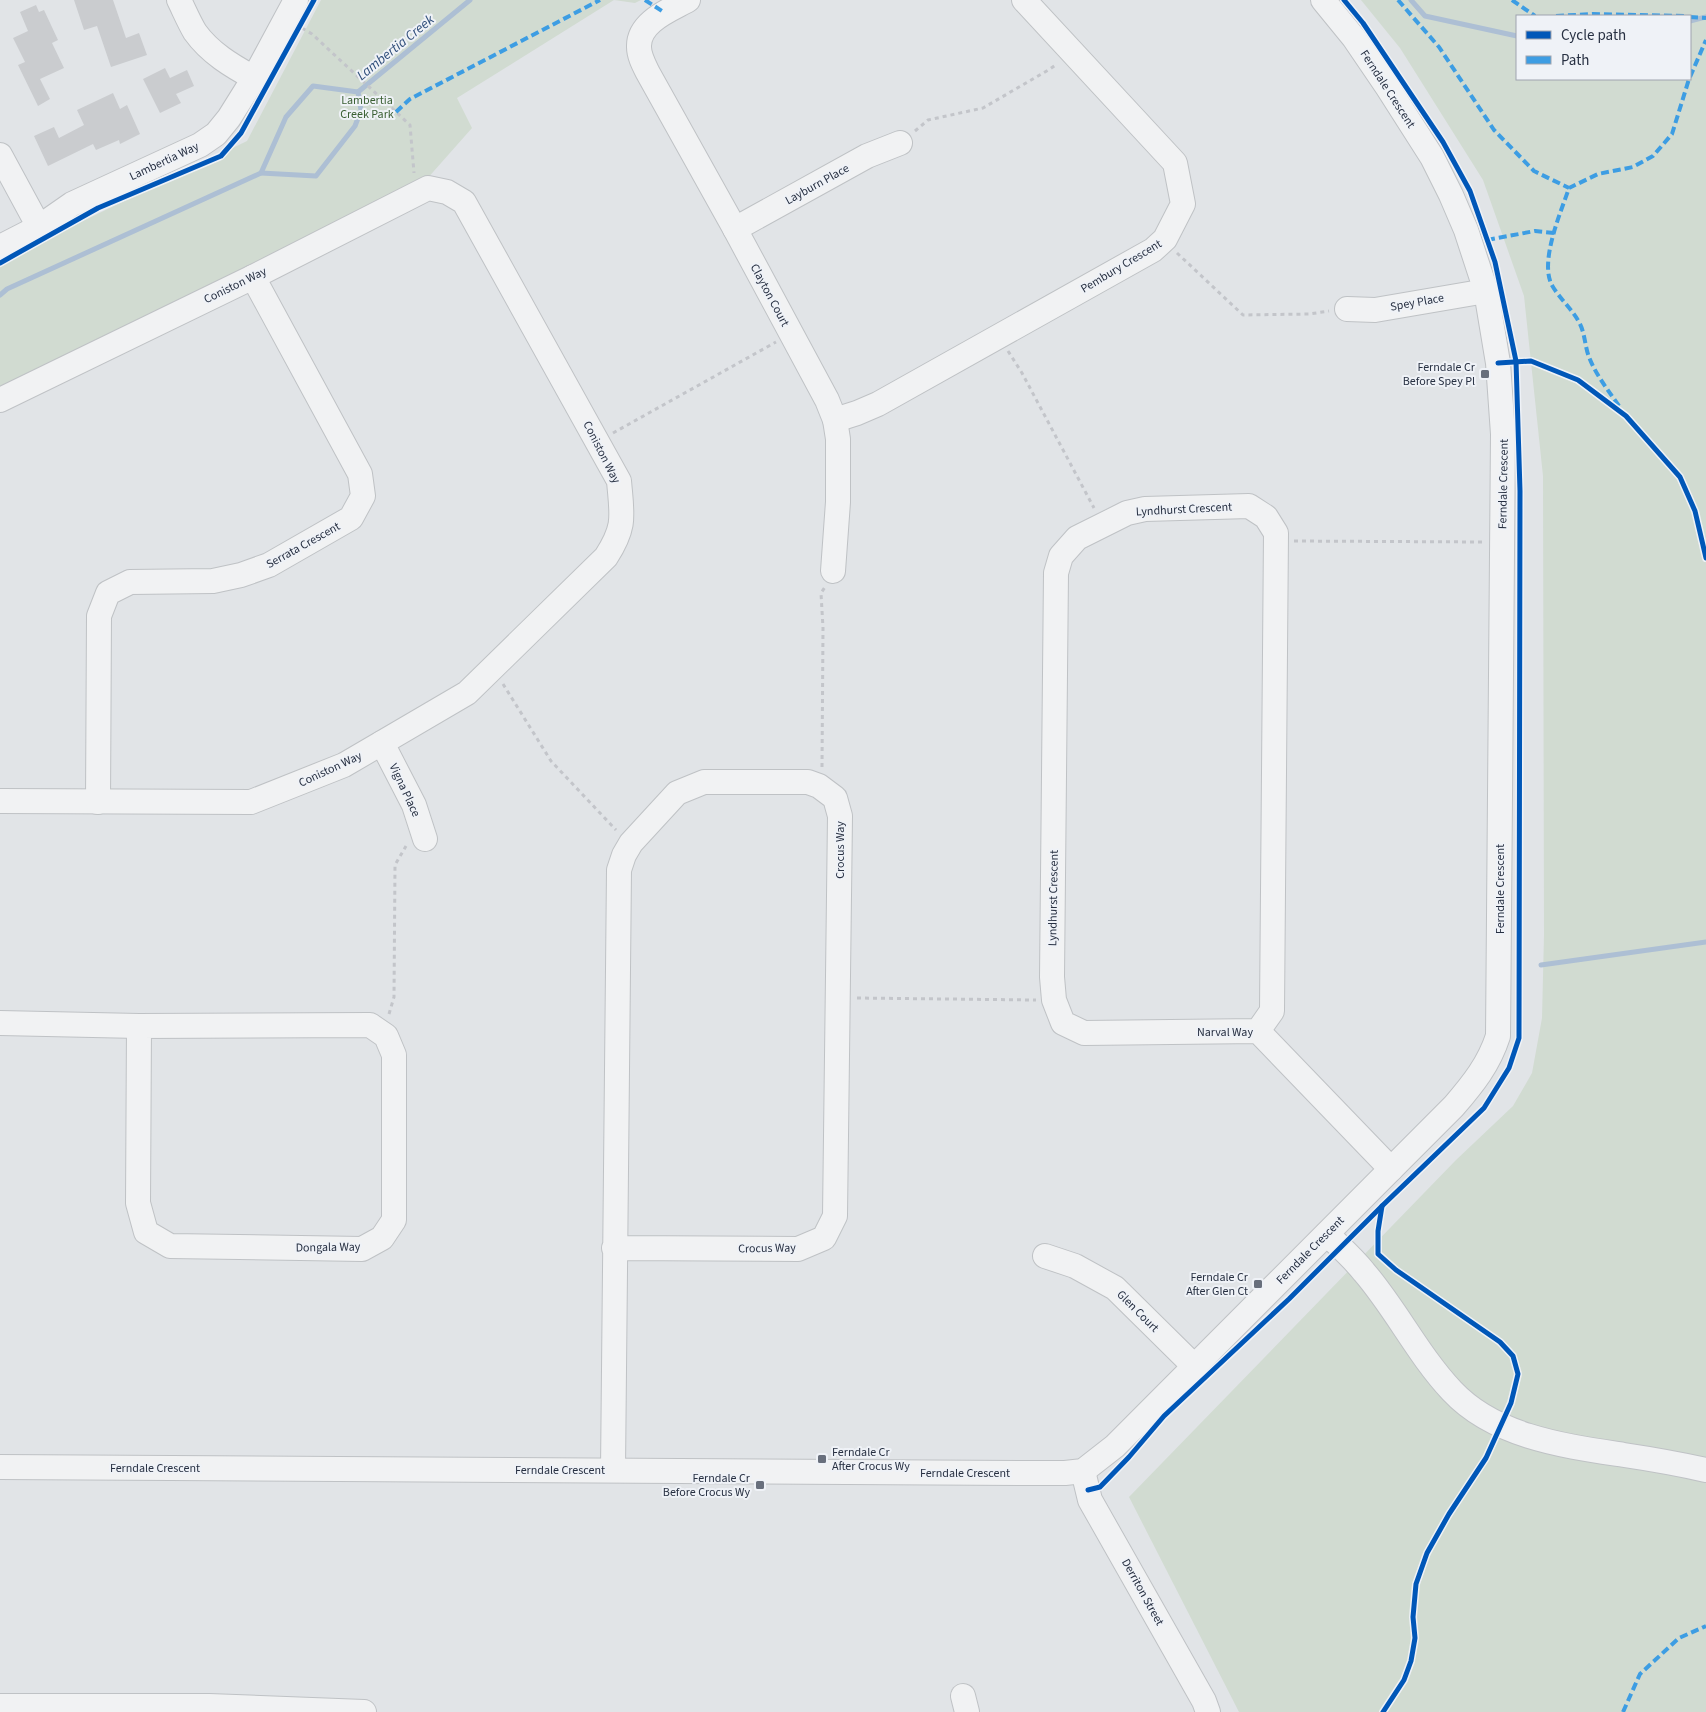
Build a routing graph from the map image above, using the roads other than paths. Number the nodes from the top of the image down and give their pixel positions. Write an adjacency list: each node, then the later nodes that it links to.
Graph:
1 (179, 0): 6 (street)
2 (688, 0): 10 (street, Clayton Court)
3 (1025, 0): 16 (street, Pembury Crescent)
4 (1323, 0): 13 (street, Ferndale Crescent)
5 (300, 9): 6 (street, Lambertia Way)
6 (254, 78): 9 (street, Lambertia Way)
7 (900, 143): 10 (street, Layburn Place)
8 (0, 155): 9 (street)
9 (39, 226): 11 (street, Lambertia Way)
10 (735, 230): 16 (street, Clayton Court)
11 (0, 247)
12 (253, 277): 15 (street, Coniston Way); 18 (street, Coniston Way); 20 (street, Serrata Crescent)
13 (1486, 291): 14 (street, Spey Place); 26 (street, Ferndale Crescent)
14 (1347, 310)
15 (0, 400)
16 (835, 420): 17 (street, Clayton Court)
17 (833, 570)
18 (382, 743): 20 (street, Coniston Way); 21 (street, Vigna Place)
19 (0, 801): 20 (street, Coniston Way)
20 (98, 802)
21 (425, 839)
22 (0, 1023): 24 (street)
23 (1062, 1023): 25 (street, Narval Way); 25 (street, Lyndhurst Crescent)
24 (139, 1026): 24 (street, Dongala Way)
25 (1258, 1031): 26 (street, Narval Way)
26 (1391, 1169): 27 (street, Ferndale Crescent)
27 (1326, 1234): 30 (street, Ferndale Crescent); 33 (street)
28 (614, 1248): 28 (street, Crocus Way); 32 (street)
29 (1045, 1256): 30 (street, Glen Court)
30 (1194, 1366): 34 (street, Ferndale Crescent)
31 (0, 1467): 32 (street, Ferndale Crescent)
32 (613, 1470): 34 (street, Ferndale Crescent)
33 (1706, 1470)
34 (1083, 1471): 38 (street, Derriton Street)
35 (0, 1706): 36 (street)
36 (209, 1709): 37 (street)
37 (364, 1712)
38 (1208, 1712)

